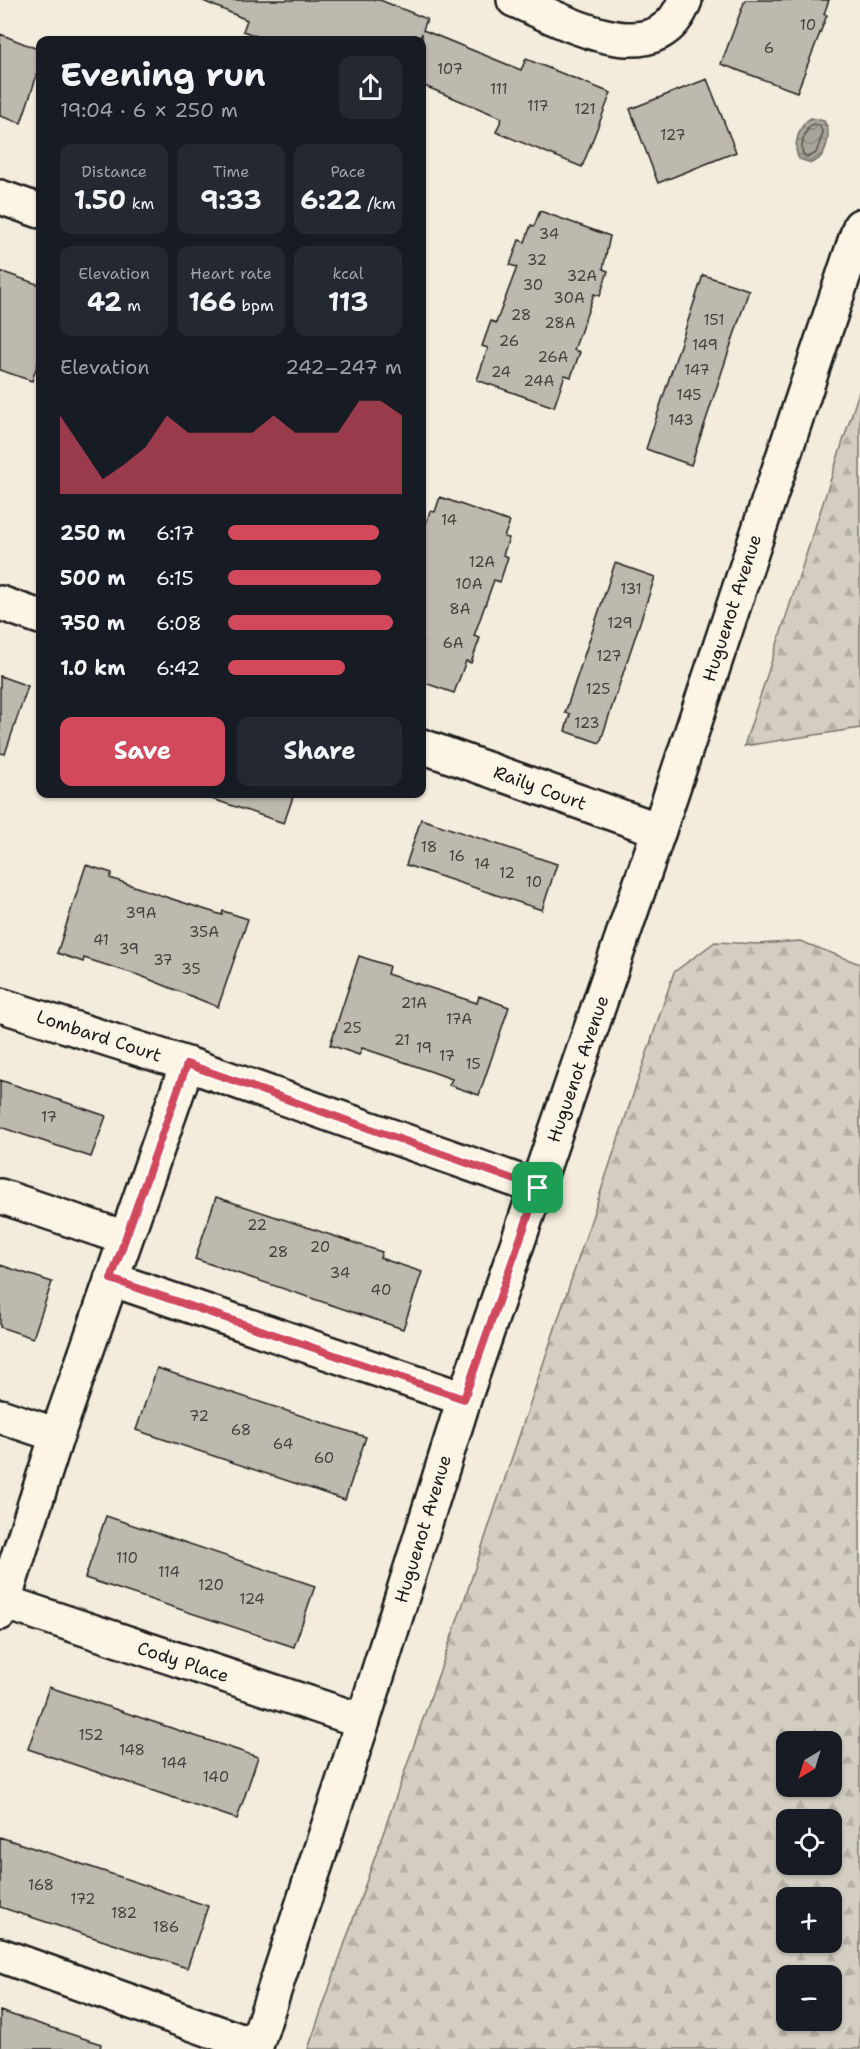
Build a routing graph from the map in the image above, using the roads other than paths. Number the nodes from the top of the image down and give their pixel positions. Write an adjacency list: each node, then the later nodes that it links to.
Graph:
1 (513, 0): 2 (street)
2 (685, 0)
3 (0, 197): 4 (street)
4 (36, 210)
5 (860, 226): 9 (street, Huguenot Avenue)
6 (0, 603): 7 (street)
7 (36, 616)
8 (426, 747): 9 (street, Raily Court)
9 (659, 830): 12 (street, Huguenot Avenue)
10 (0, 1005): 11 (street, Lombard Court)
11 (187, 1064): 12 (street, Lombard Court); 14 (street, Cody Place)
12 (538, 1188): 16 (street, Huguenot Avenue)
13 (0, 1196): 14 (street)
14 (125, 1239): 15 (street, Cody Place)
15 (111, 1279): 16 (street); 18 (street, Cody Place)
16 (464, 1399): 20 (street, Huguenot Avenue)
17 (0, 1416): 18 (street)
18 (57, 1435): 19 (street, Cody Place)
19 (2, 1607): 20 (street, Cody Place)
20 (363, 1721): 22 (street, Huguenot Avenue)
21 (0, 1955): 22 (street)
22 (255, 2048)

